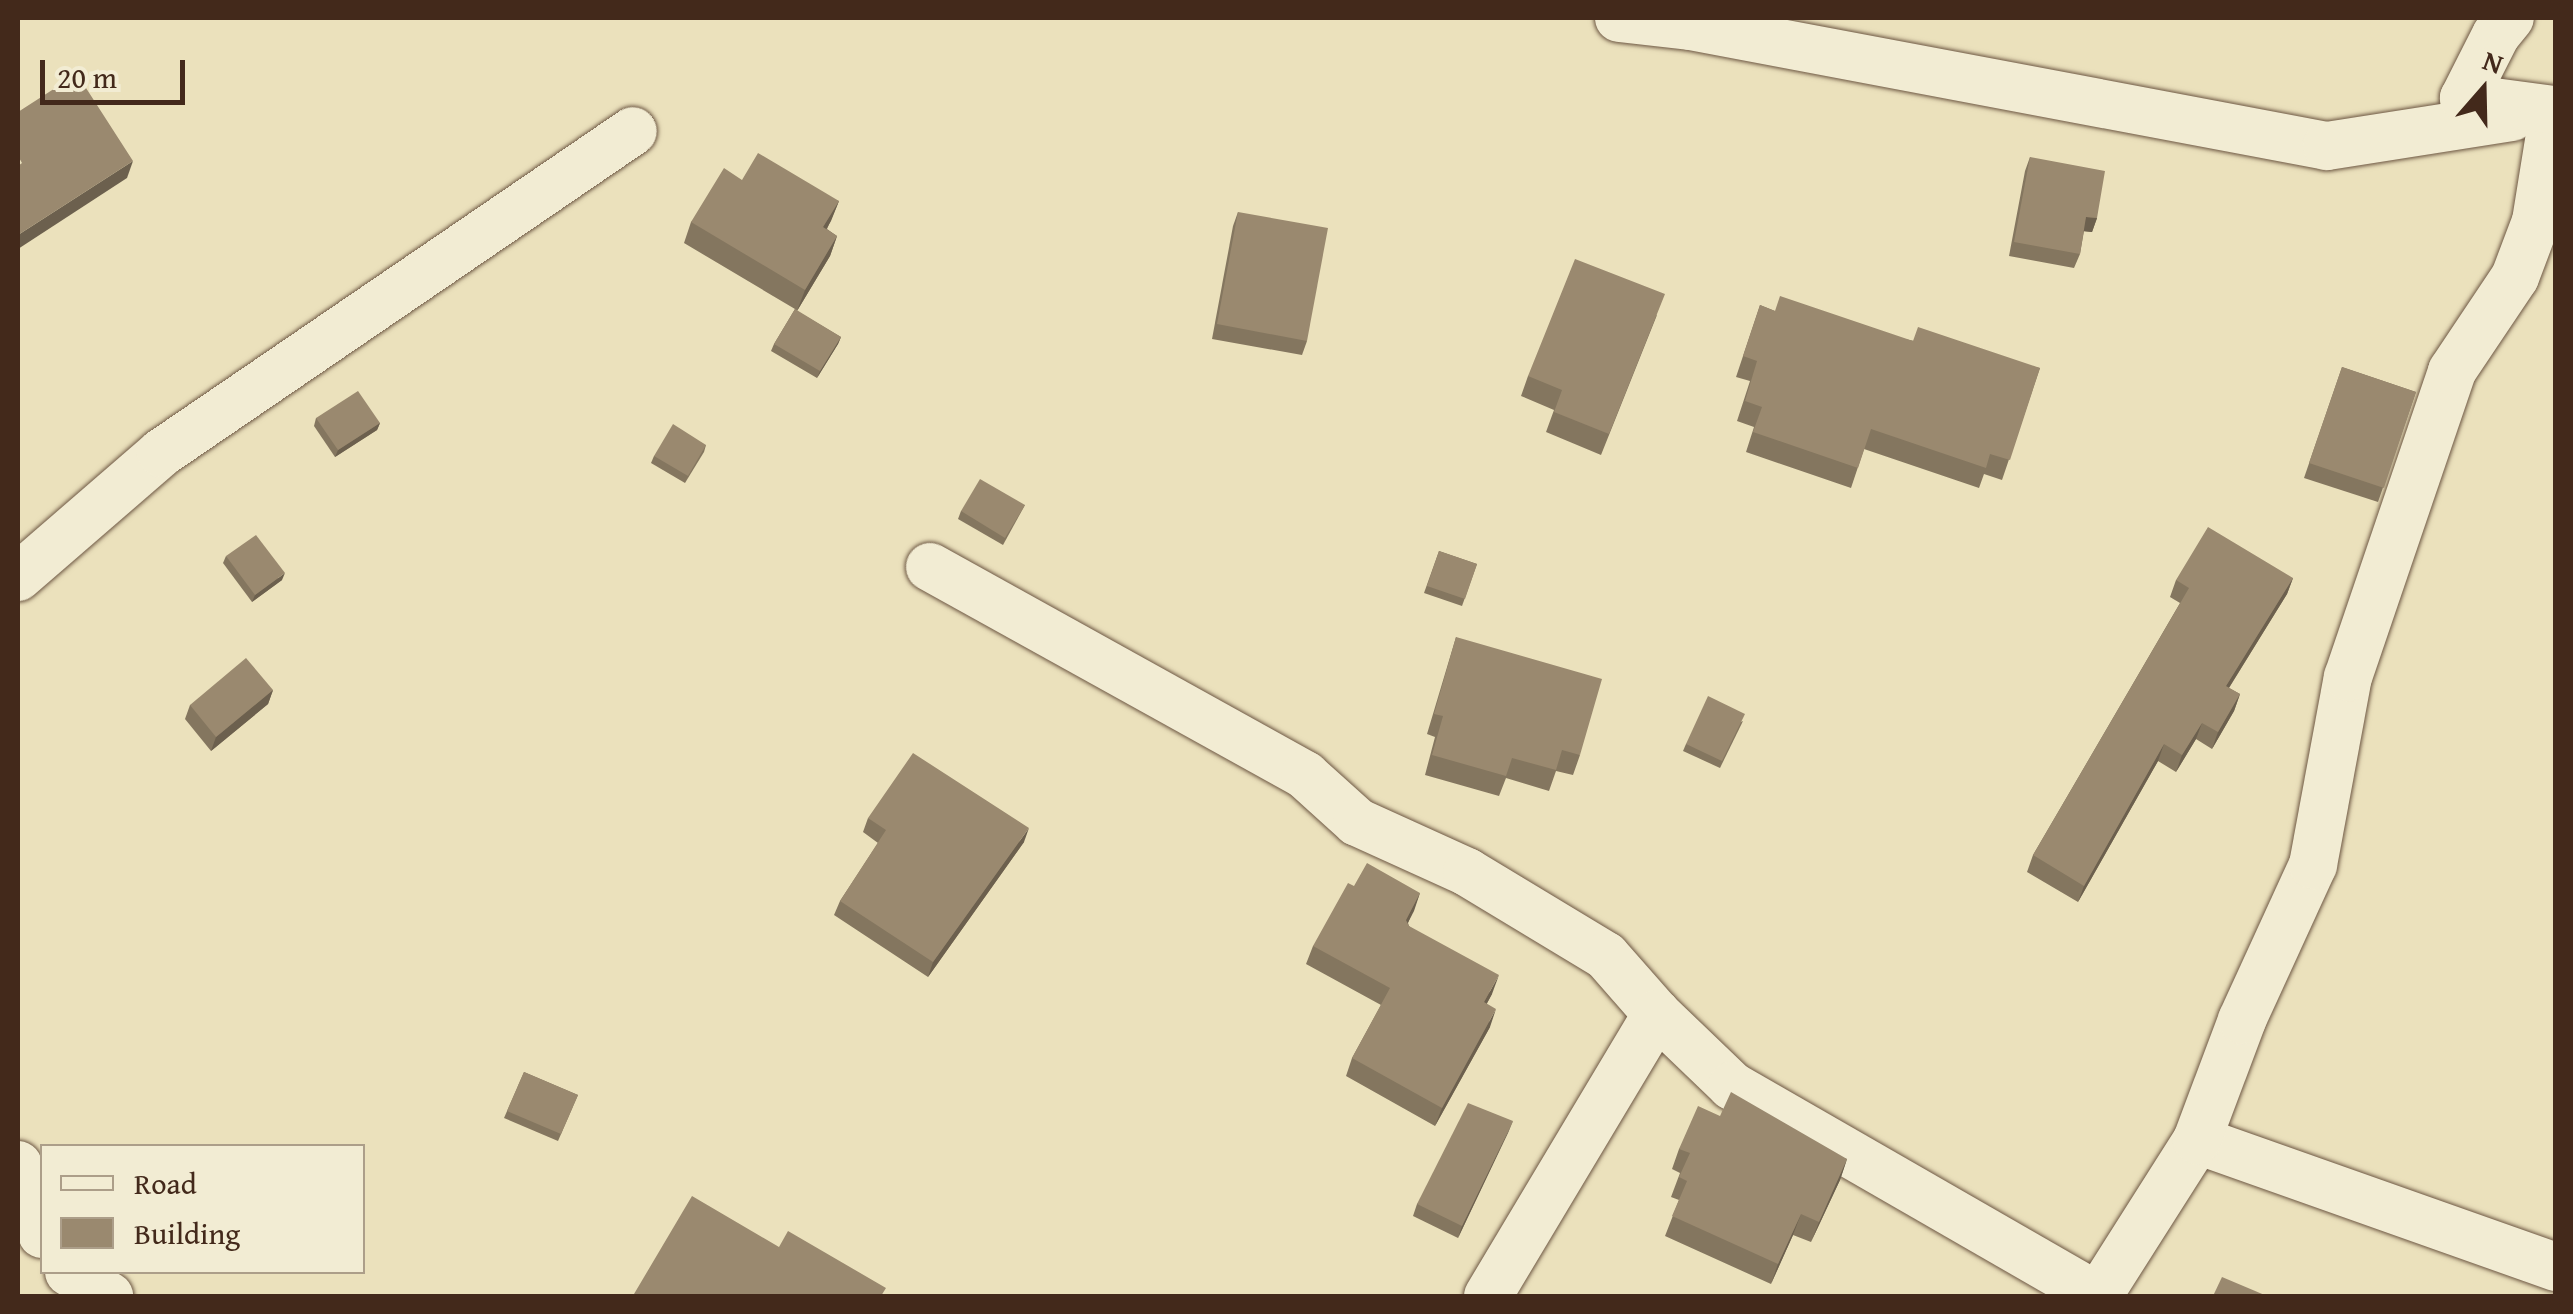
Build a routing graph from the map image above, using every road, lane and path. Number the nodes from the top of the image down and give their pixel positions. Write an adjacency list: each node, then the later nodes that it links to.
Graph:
1 (1619, 18): 3 (street)
2 (2510, 18): 3 (street)
3 (2555, 110): 8 (street)
4 (633, 131): 6 (street)
5 (930, 567): 7 (street)
6 (18, 577)
7 (1656, 1014): 14 (street); 15 (street)
8 (2197, 1140): 11 (street); 15 (street)
9 (18, 1165): 10 (street)
10 (40, 1228)
11 (2556, 1267)
12 (72, 1274): 13 (street)
13 (109, 1296)
14 (1488, 1296)
15 (2098, 1296)

